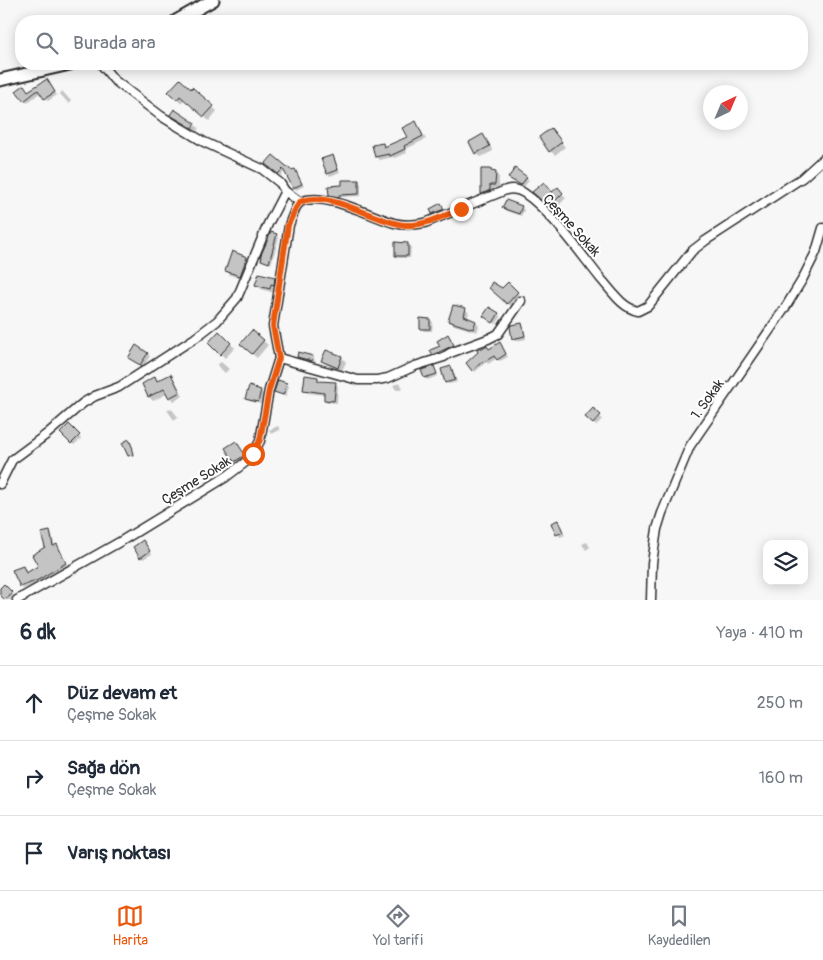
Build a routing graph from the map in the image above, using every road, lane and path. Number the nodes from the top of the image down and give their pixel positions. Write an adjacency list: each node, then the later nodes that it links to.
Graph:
1 (213, 0): 2 (street)
2 (187, 15)
3 (44, 70): 5 (street)
4 (106, 70): 7 (street)
5 (0, 80)
6 (823, 159): 8 (street, Çeşme Sokak)
7 (285, 191): 8 (street); 12 (street)
8 (300, 202): 11 (street, Çeşme Sokak)
9 (823, 228): 14 (street, 1. Sokak)
10 (521, 301): 11 (street)
11 (279, 358): 13 (street, Çeşme Sokak)
12 (0, 484)
13 (17, 600)
14 (651, 600)

